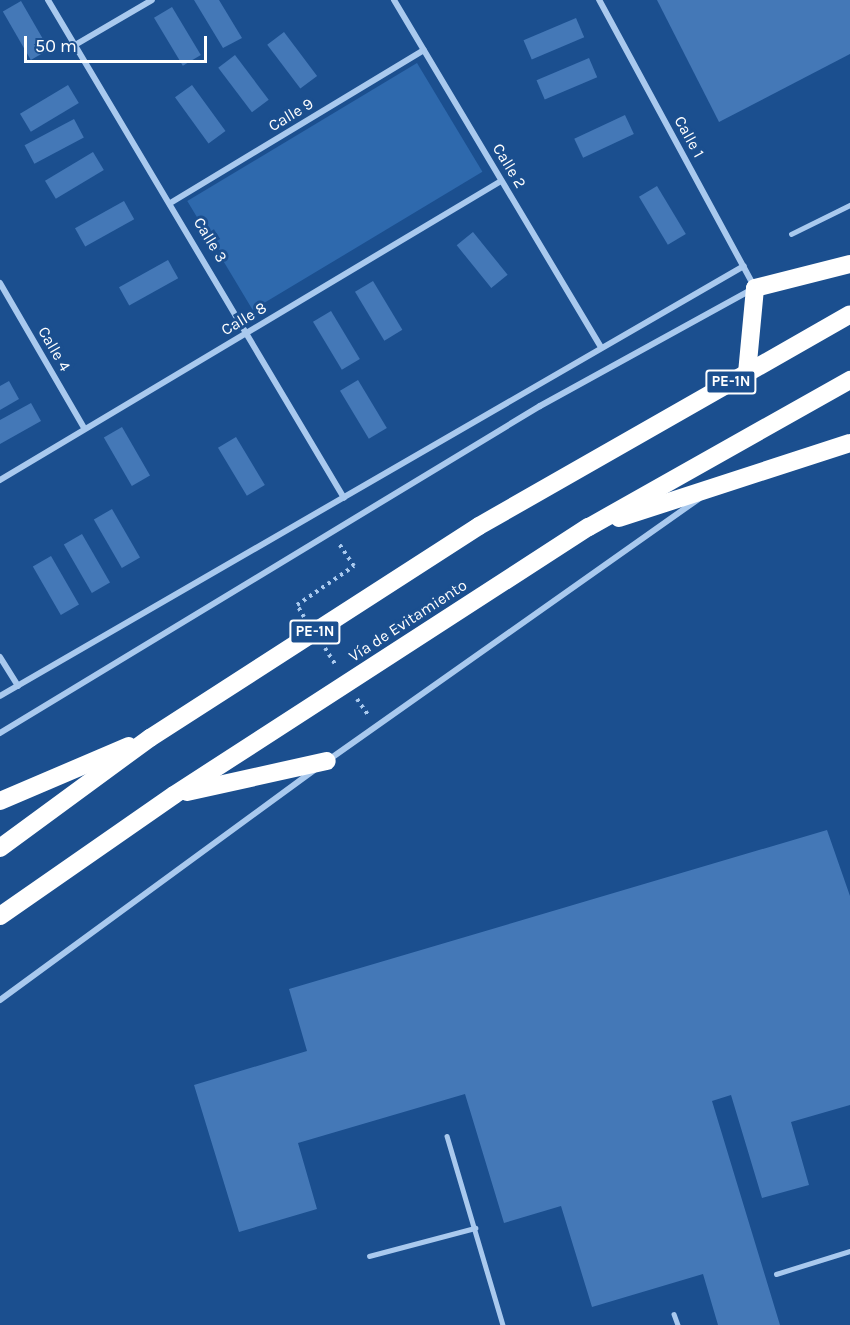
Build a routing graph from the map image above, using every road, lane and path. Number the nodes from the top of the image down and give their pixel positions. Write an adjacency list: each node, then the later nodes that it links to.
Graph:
1 (48, 0): 5 (street, Calle 3)
2 (152, 0): 5 (street)
3 (394, 0): 6 (street, Calle 2)
4 (599, 0): 12 (street, Calle 1)
5 (75, 45): 8 (street, Calle 3)
6 (424, 50): 7 (street, Calle 2); 8 (street, Calle 9)
7 (501, 181): 16 (street, Calle 8); 17 (street, Calle 2)
8 (172, 202): 16 (street, Calle 3)
9 (850, 205): 10 (lane)
10 (791, 234)
11 (850, 264): 14 (highway)
12 (744, 266): 14 (street, Calle 1); 17 (street)
13 (0, 283): 20 (street, Calle 4)
14 (755, 288): 18 (highway); 35 (street)
15 (850, 314): 18 (highway, PE-1N)
16 (248, 332): 20 (street, Calle 8); 24 (street, Calle 3)
17 (600, 346): 24 (street)
18 (747, 373): 36 (highway, PE-1N)
19 (850, 380): 25 (highway, Vía de Evitamiento)
20 (84, 428): 22 (street, Calle 8)
21 (850, 443): 23 (highway)
22 (0, 480)
23 (710, 492): 25 (highway); 37 (street)
24 (344, 498): 31 (street)
25 (588, 527): 38 (highway, Vía de Evitamiento)
26 (354, 566): 27 (path)
27 (310, 625)
28 (323, 645): 30 (path)
29 (0, 657): 31 (street)
30 (342, 675)
31 (18, 686): 33 (street)
32 (355, 695): 34 (path)
33 (0, 696)
34 (368, 715)
35 (0, 733)
36 (150, 738): 39 (highway); 40 (highway, PE-1N)
37 (327, 761): 38 (highway); 42 (street)
38 (174, 795): 41 (highway, Vía de Evitamiento)
39 (0, 801)
40 (0, 848)
41 (0, 916)
42 (0, 1000)
43 (447, 1136): 44 (lane)
44 (475, 1228): 46 (lane); 49 (lane)
45 (850, 1251): 47 (lane)
46 (369, 1256)
47 (776, 1274)
48 (674, 1314): 50 (lane)
49 (503, 1325)
50 (678, 1325)

